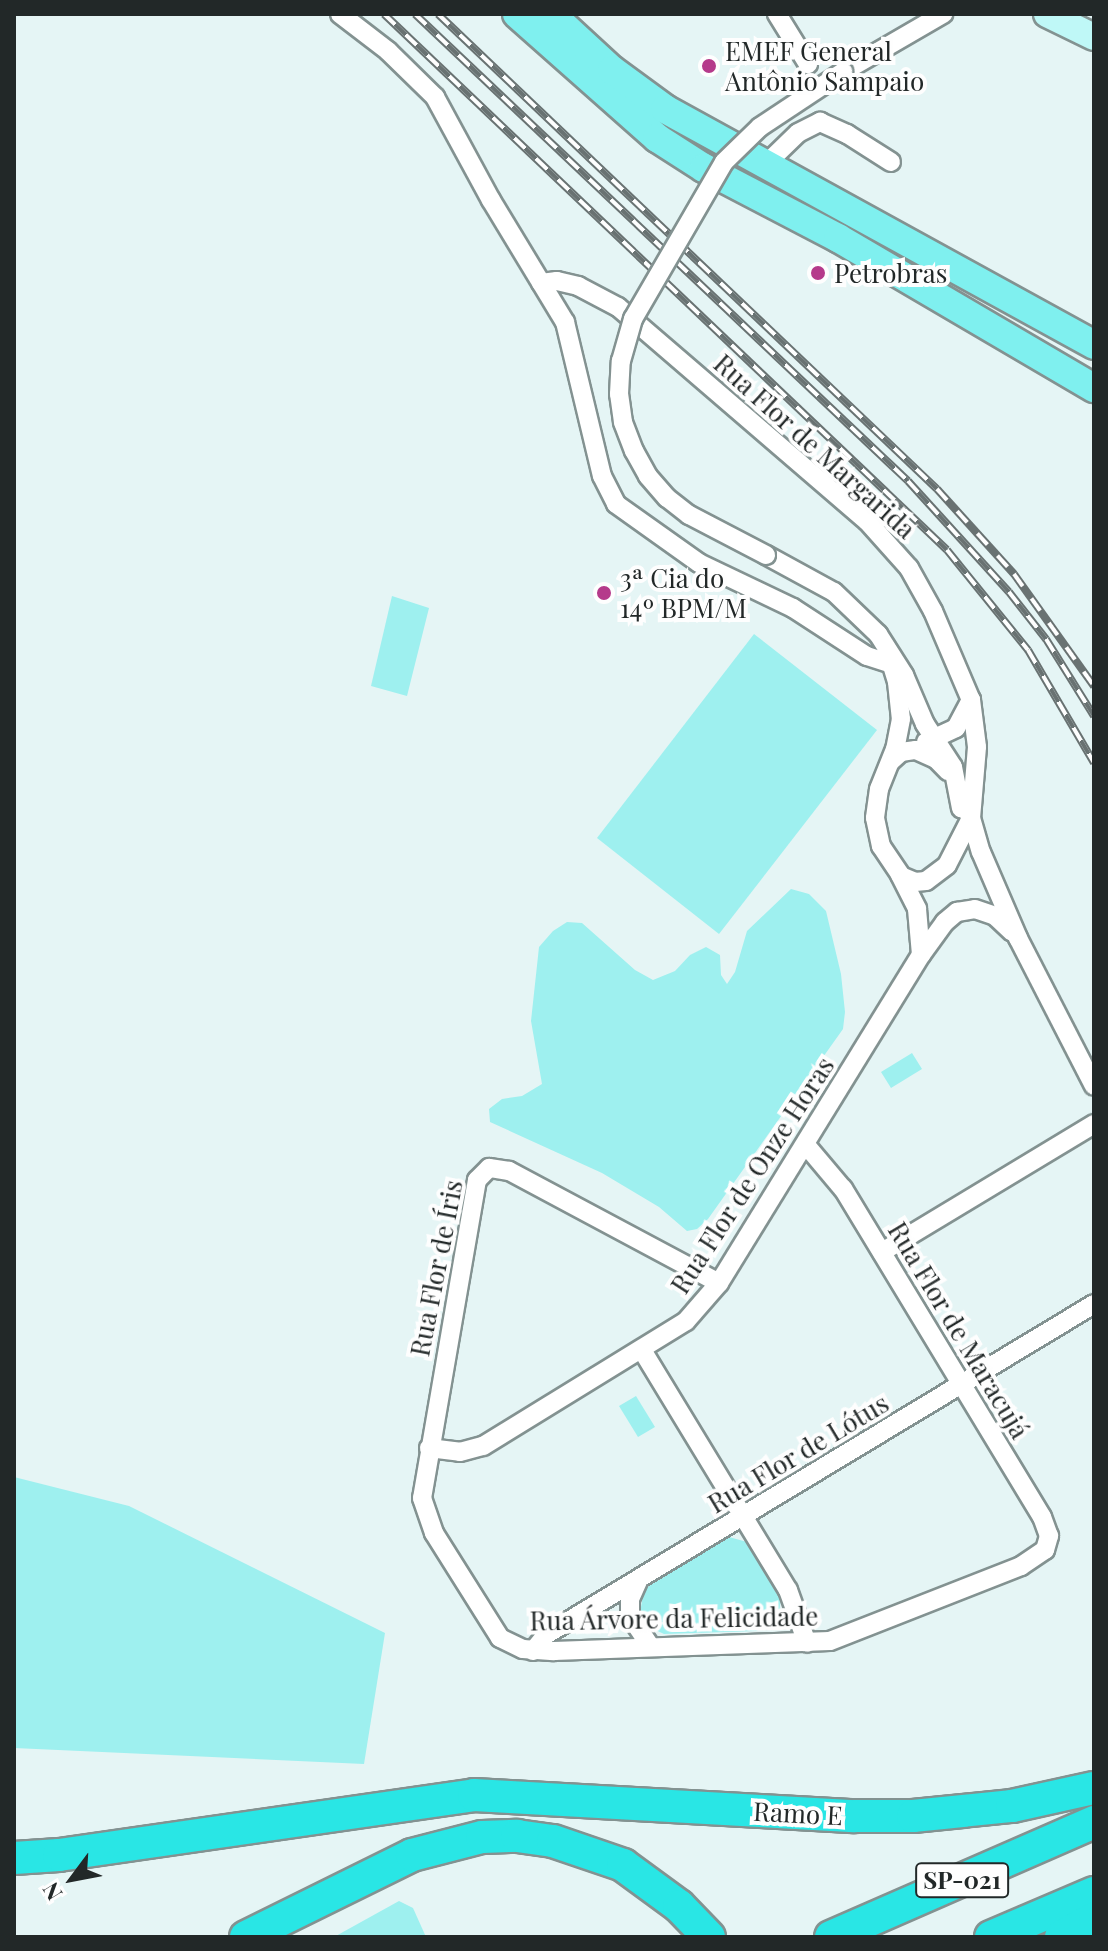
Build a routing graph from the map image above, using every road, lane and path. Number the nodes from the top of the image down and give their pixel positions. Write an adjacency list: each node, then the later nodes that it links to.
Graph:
1 (340, 14): 11 (street)
2 (517, 14): 13 (main road)
3 (551, 14): 10 (main road)
4 (777, 14): 8 (street)
5 (943, 14): 14 (street, bridge)
6 (1047, 14): 7 (main road)
7 (1094, 37)
8 (808, 64)
9 (891, 162): 10 (street)
10 (764, 166): 12 (main road)
11 (541, 283): 14 (street); 15 (street, Rua Flor de Margarida)
12 (1094, 345)
13 (1094, 388)
14 (889, 656): 16 (street); 18 (street)
15 (971, 700): 16 (street); 20 (street, Rua Flor de Margarida)
16 (934, 739): 17 (street); 19 (street)
17 (909, 749): 18 (street); 19 (street)
18 (891, 761): 22 (street)
19 (959, 792): 20 (street); 21 (street)
20 (971, 818): 21 (street); 23 (street, Rua Flor de Margarida)
21 (958, 843): 22 (street)
22 (898, 873): 24 (street)
23 (1018, 938): 24 (street, Rua Flor de Onze Horas); 25 (street, Rua Flor de Margarida)
24 (921, 955): 27 (street, Rua Flor de Onze Horas)
25 (1094, 1086)
26 (1094, 1124): 28 (street)
27 (806, 1145): 28 (street, Rua Flor de Maracujá); 29 (street, Rua Flor de Onze Horas)
28 (882, 1252): 32 (street, Rua Flor de Maracujá)
29 (719, 1283): 31 (street, Rua Flor de Onze Horas); 33 (street, Rua Flor de Íris)
30 (1094, 1304): 32 (street, Rua Flor de Lótus)
31 (642, 1350): 33 (street, Rua Flor de Onze Horas); 34 (street)
32 (962, 1384): 34 (street, Rua Flor de Lótus); 35 (street, Rua Flor de Maracujá)
33 (429, 1448): 39 (street, Rua Árvore da Felicidade)
34 (743, 1518): 36 (street, Rua Flor de Lótus); 37 (street)
35 (1045, 1550): 37 (street, Rua Árvore da Felicidade)
36 (638, 1581): 38 (street); 39 (street, Rua Flor de Lótus)
37 (807, 1643): 38 (street, Rua Árvore da Felicidade)
38 (651, 1647): 39 (street, Rua Árvore da Felicidade)
39 (533, 1651)
40 (1094, 1788): 42 (highway, Ramo E)
41 (1094, 1822): 47 (highway, SP-021)
42 (14, 1858)
43 (1094, 1893): 48 (highway, SP-021)
44 (1094, 1919): 49 (highway)
45 (708, 1936): 46 (highway)
46 (246, 1937)
47 (831, 1937)
48 (991, 1937)
49 (1061, 1937)

